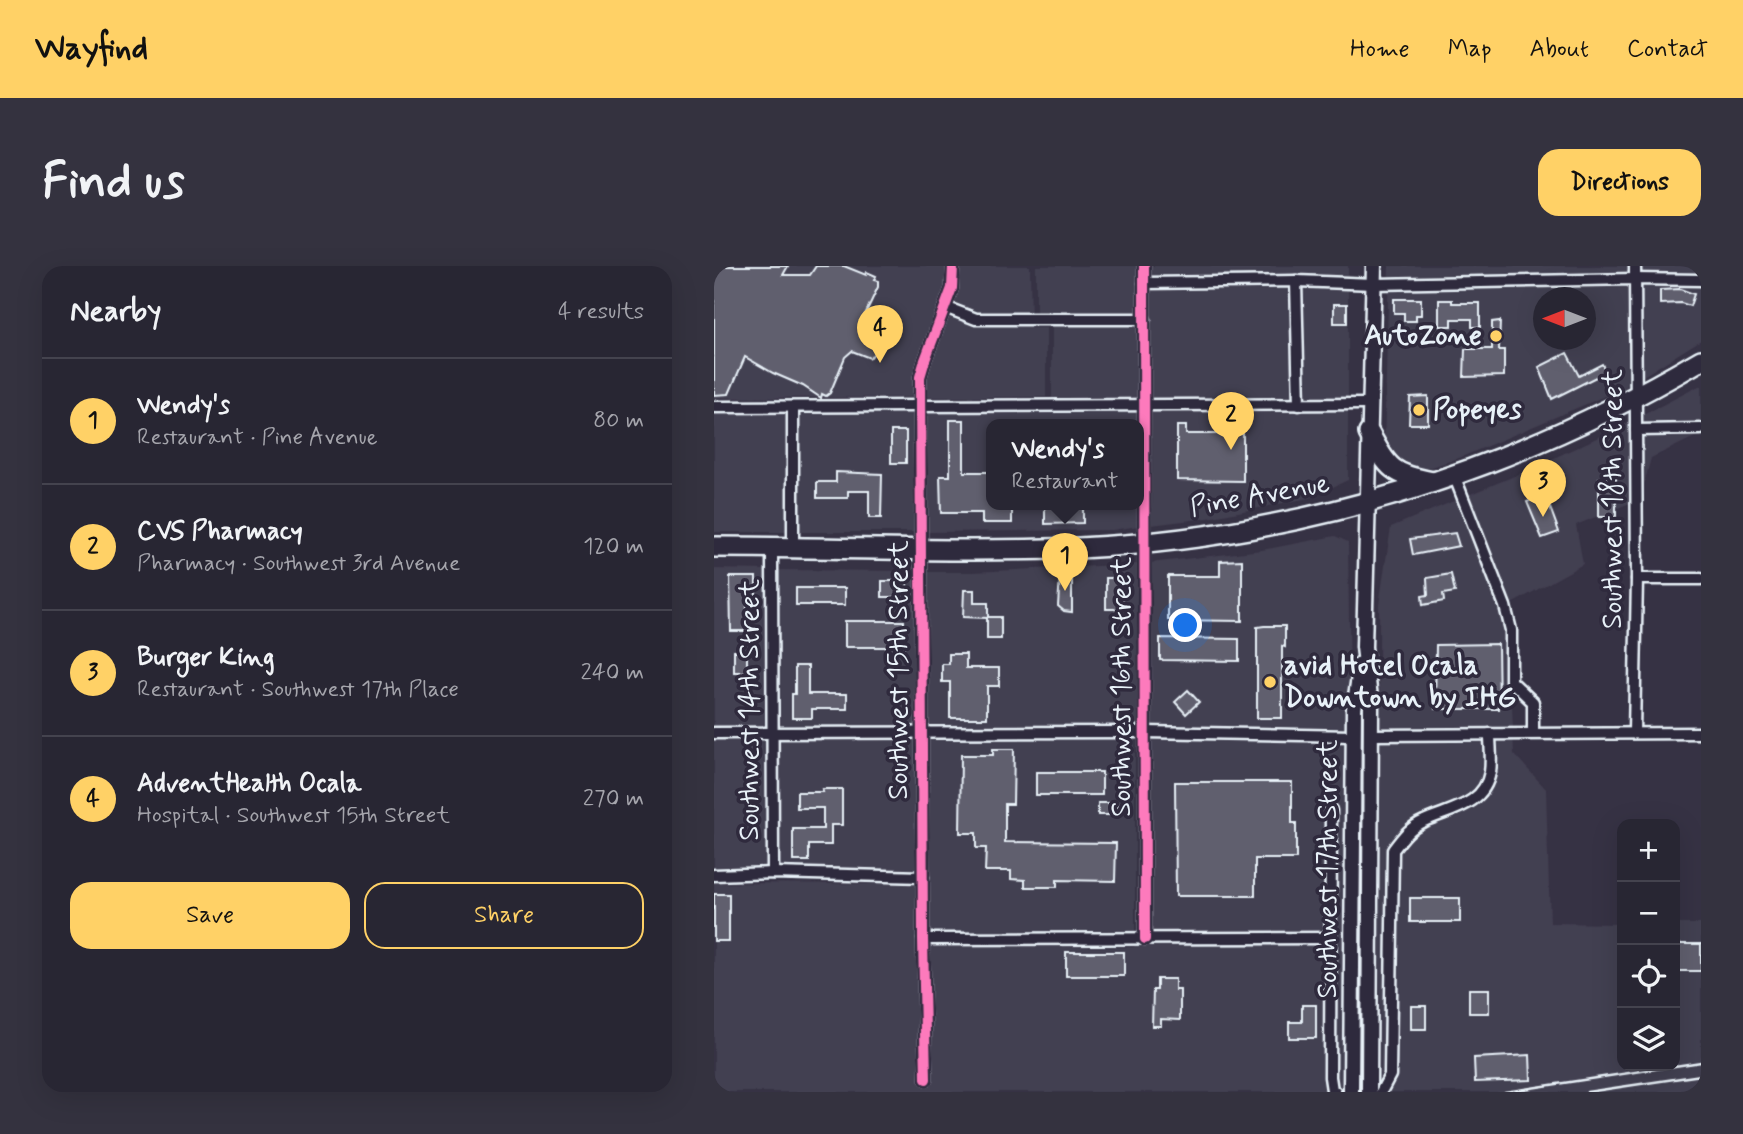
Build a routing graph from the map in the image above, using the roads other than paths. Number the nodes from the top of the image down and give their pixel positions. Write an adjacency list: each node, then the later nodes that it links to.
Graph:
1 (953, 266): 10 (street, Southwest 15th Street)
2 (1144, 266): 8 (street, Southwest 16th Street)
3 (1374, 266): 9 (main road, Southwest 17th Street)
4 (1635, 266): 5 (street, Southwest 18th Street)
5 (1635, 279): 6 (street); 9 (street); 13 (street, Southwest 18th Street)
6 (1701, 280)
7 (1296, 281): 8 (street); 9 (street); 15 (street)
8 (1144, 283): 11 (street, Southwest 16th Street)
9 (1374, 284): 14 (main road, Southwest 17th Street)
10 (945, 307): 11 (street); 19 (street, Southwest 15th Street)
11 (1145, 319): 16 (street, Southwest 16th Street)
12 (1701, 360): 13 (highway, Pine Avenue)
13 (1636, 397): 21 (street, Southwest 18th Street); 23 (highway, Pine Avenue)
14 (1371, 404): 15 (street); 22 (main road, Southwest 17th Street)
15 (1299, 405): 16 (street)
16 (1145, 406): 19 (street); 26 (street, Southwest 16th Street)
17 (714, 407): 18 (street)
18 (793, 407): 19 (street); 29 (street, Southwest 14th Street)
19 (921, 407): 30 (street, Southwest 15th Street)
20 (1701, 429): 21 (street)
21 (1636, 430): 31 (street, Southwest 18th Street)
22 (1370, 433): 24 (highway); 25 (main road, Southwest 17th Street)
23 (1454, 475): 24 (highway, Pine Avenue); 39 (street)
24 (1434, 482): 25 (highway, Pine Avenue)
25 (1367, 504): 26 (highway, Pine Avenue); 33 (main road, Southwest 17th Street)
26 (1144, 543): 30 (highway, Pine Avenue); 36 (street, Southwest 16th Street)
27 (714, 547): 28 (highway, Pine Avenue)
28 (772, 548): 29 (highway, Pine Avenue); 34 (street, Southwest 14th Street)
29 (793, 548): 30 (highway, Pine Avenue)
30 (921, 549): 35 (street, Southwest 15th Street)
31 (1637, 579): 32 (street); 37 (street, Southwest 18th Street)
32 (1701, 579)
33 (1364, 647): 42 (main road, Southwest 17th Street); 43 (main road, Southwest 17th Street)
34 (774, 732): 35 (street); 38 (street); 45 (street, Southwest 14th Street)
35 (923, 732): 36 (street); 47 (street, Southwest 15th Street)
36 (1145, 732): 43 (street); 49 (street, Southwest 16th Street)
37 (1633, 732): 39 (street); 40 (street)
38 (714, 733)
39 (1533, 733): 41 (street)
40 (1701, 733)
41 (1490, 734): 42 (street); 55 (street)
42 (1371, 735): 54 (main road, Southwest 17th Street)
43 (1353, 736): 53 (main road, Southwest 17th Street)
44 (1331, 810): 50 (street)
45 (773, 873): 46 (street); 47 (street)
46 (714, 875)
47 (923, 877): 48 (street, Southwest 15th Street)
48 (923, 939): 49 (street); 51 (street, Southwest 15th Street)
49 (1145, 939): 50 (street)
50 (1331, 939): 52 (street)
51 (926, 1079)
52 (1335, 1092)
53 (1351, 1092)
54 (1369, 1092)
55 (1381, 1092)

